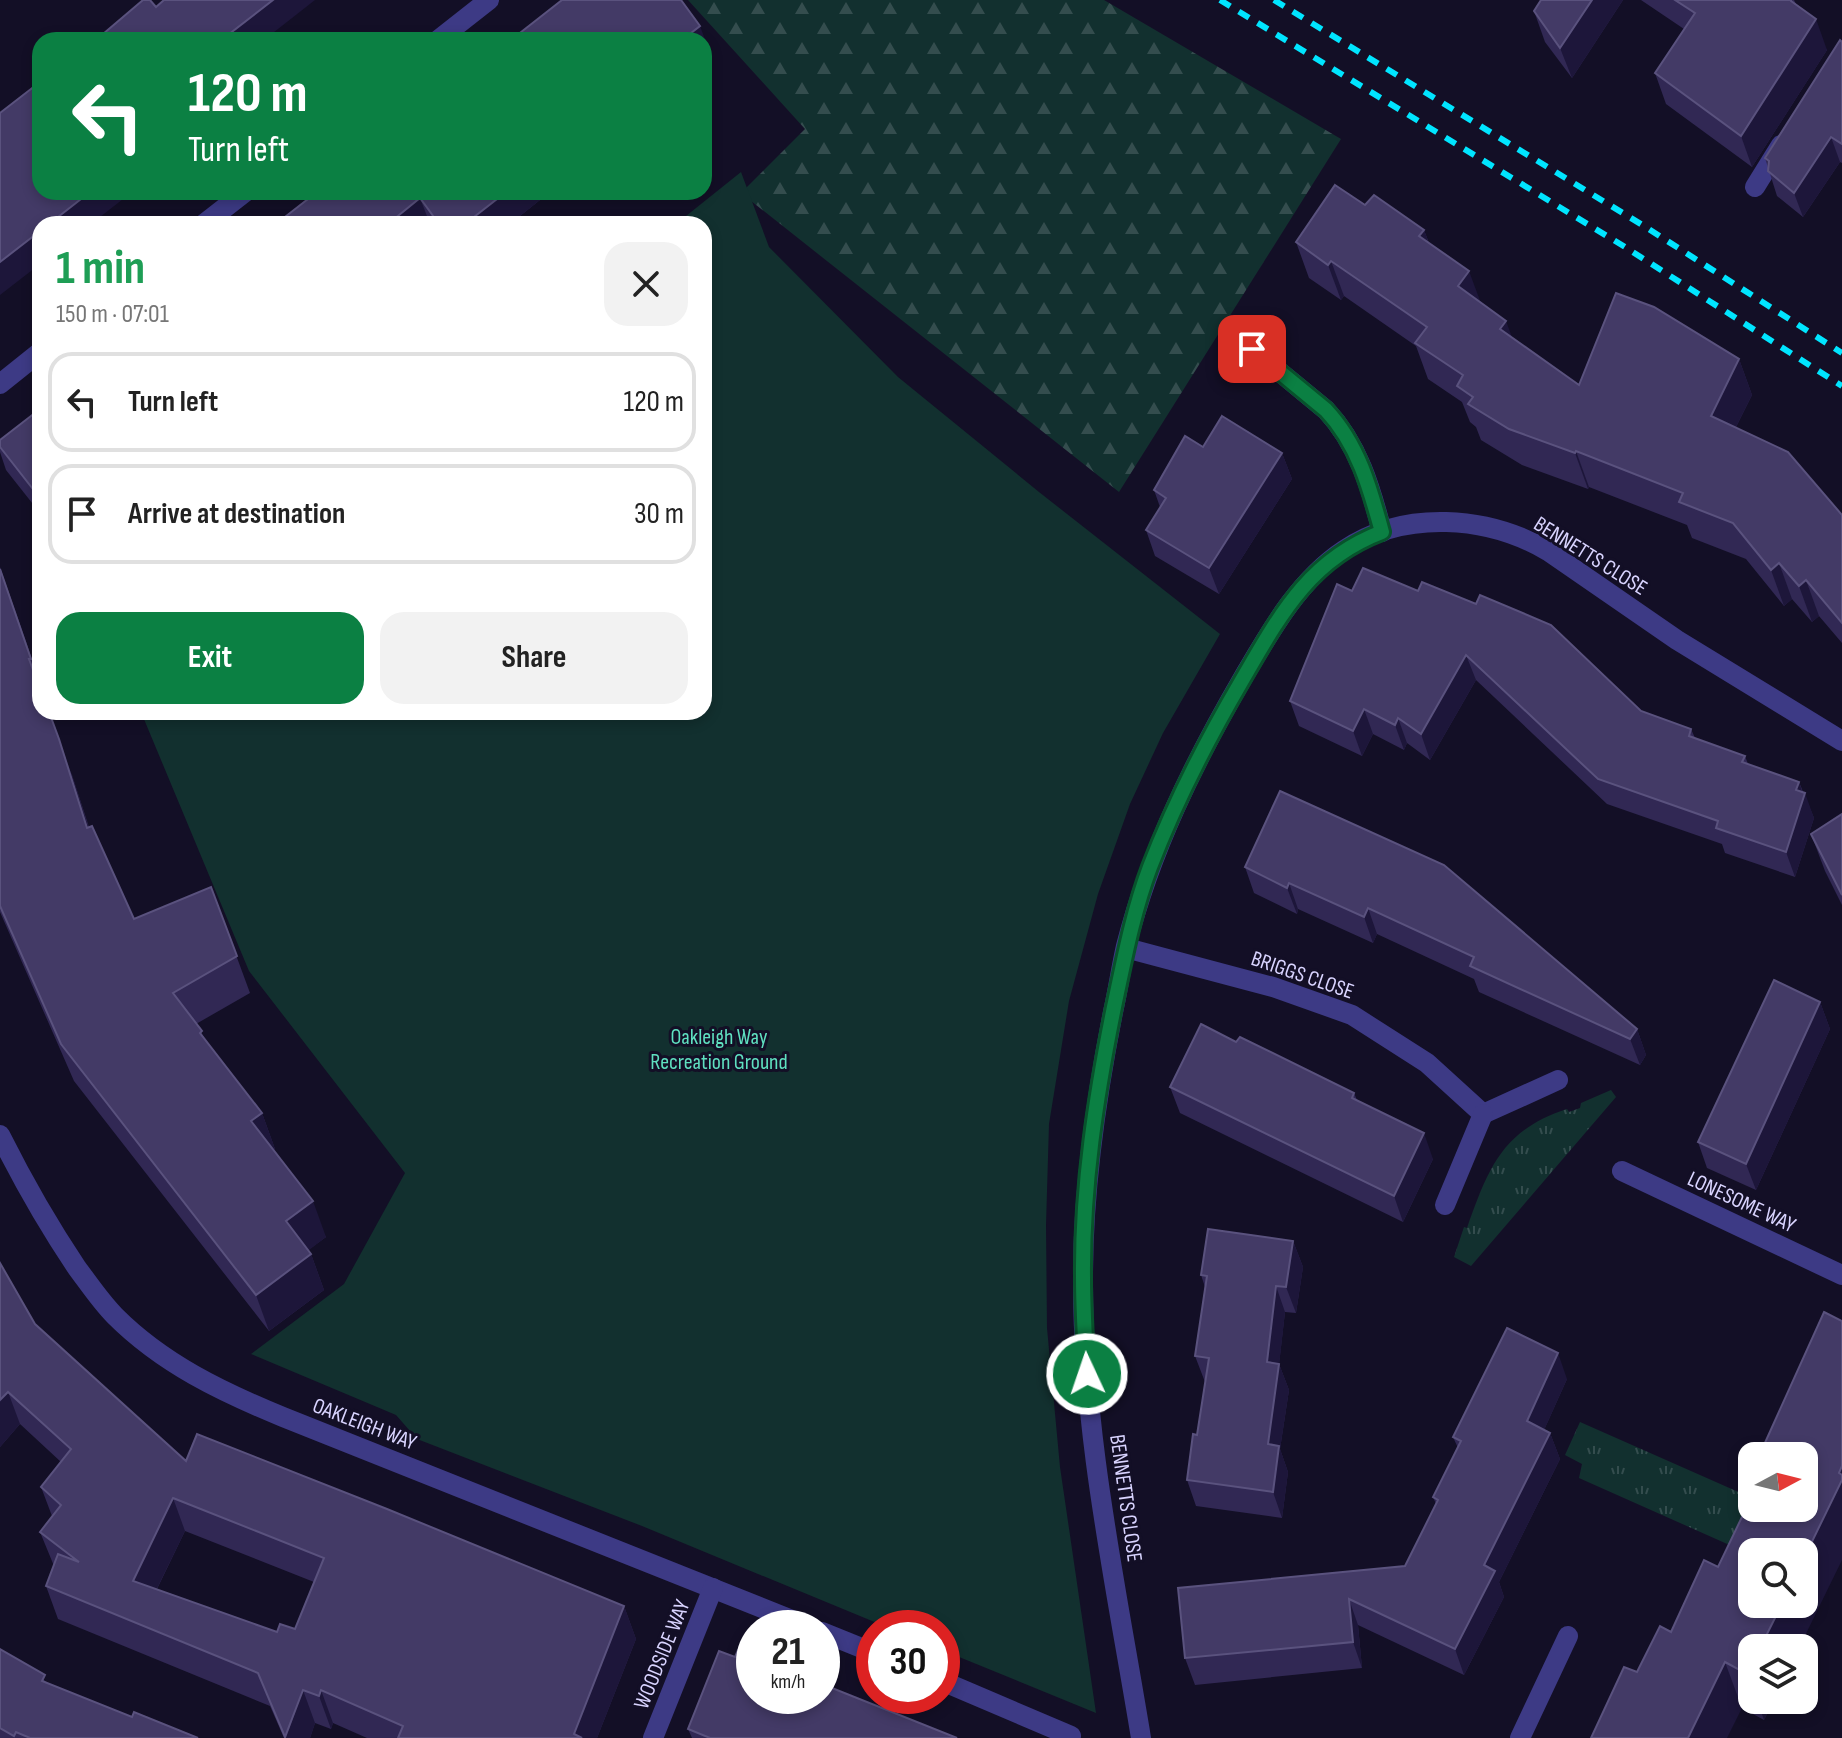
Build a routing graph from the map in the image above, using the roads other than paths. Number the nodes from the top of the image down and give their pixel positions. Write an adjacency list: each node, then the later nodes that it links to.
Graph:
1 (489, 0): 2 (street)
2 (448, 32)
3 (1795, 125): 4 (street)
4 (1755, 187)
5 (235, 200): 6 (street)
6 (214, 216)
7 (1252, 349): 10 (street)
8 (32, 358): 9 (street)
9 (0, 384)
10 (1382, 532): 11 (street, BENNETTS CLOSE); 12 (street, BENNETTS CLOSE)
11 (1842, 741)
12 (1126, 948): 14 (street, BRIGGS CLOSE); 25 (street, BENNETTS CLOSE)
13 (1558, 1080): 14 (street)
14 (1483, 1114): 17 (street)
15 (0, 1135): 19 (street, OAKLEIGH WAY)
16 (1622, 1171): 18 (street, LONESOME WAY)
17 (1445, 1205)
18 (1842, 1275)
19 (713, 1588): 20 (street, OAKLEIGH WAY); 24 (street, WOODSIDE WAY)
20 (767, 1610)
21 (1568, 1636): 26 (street)
22 (960, 1689): 23 (street)
23 (1071, 1736)
24 (653, 1738)
25 (1141, 1738)
26 (1520, 1738)

